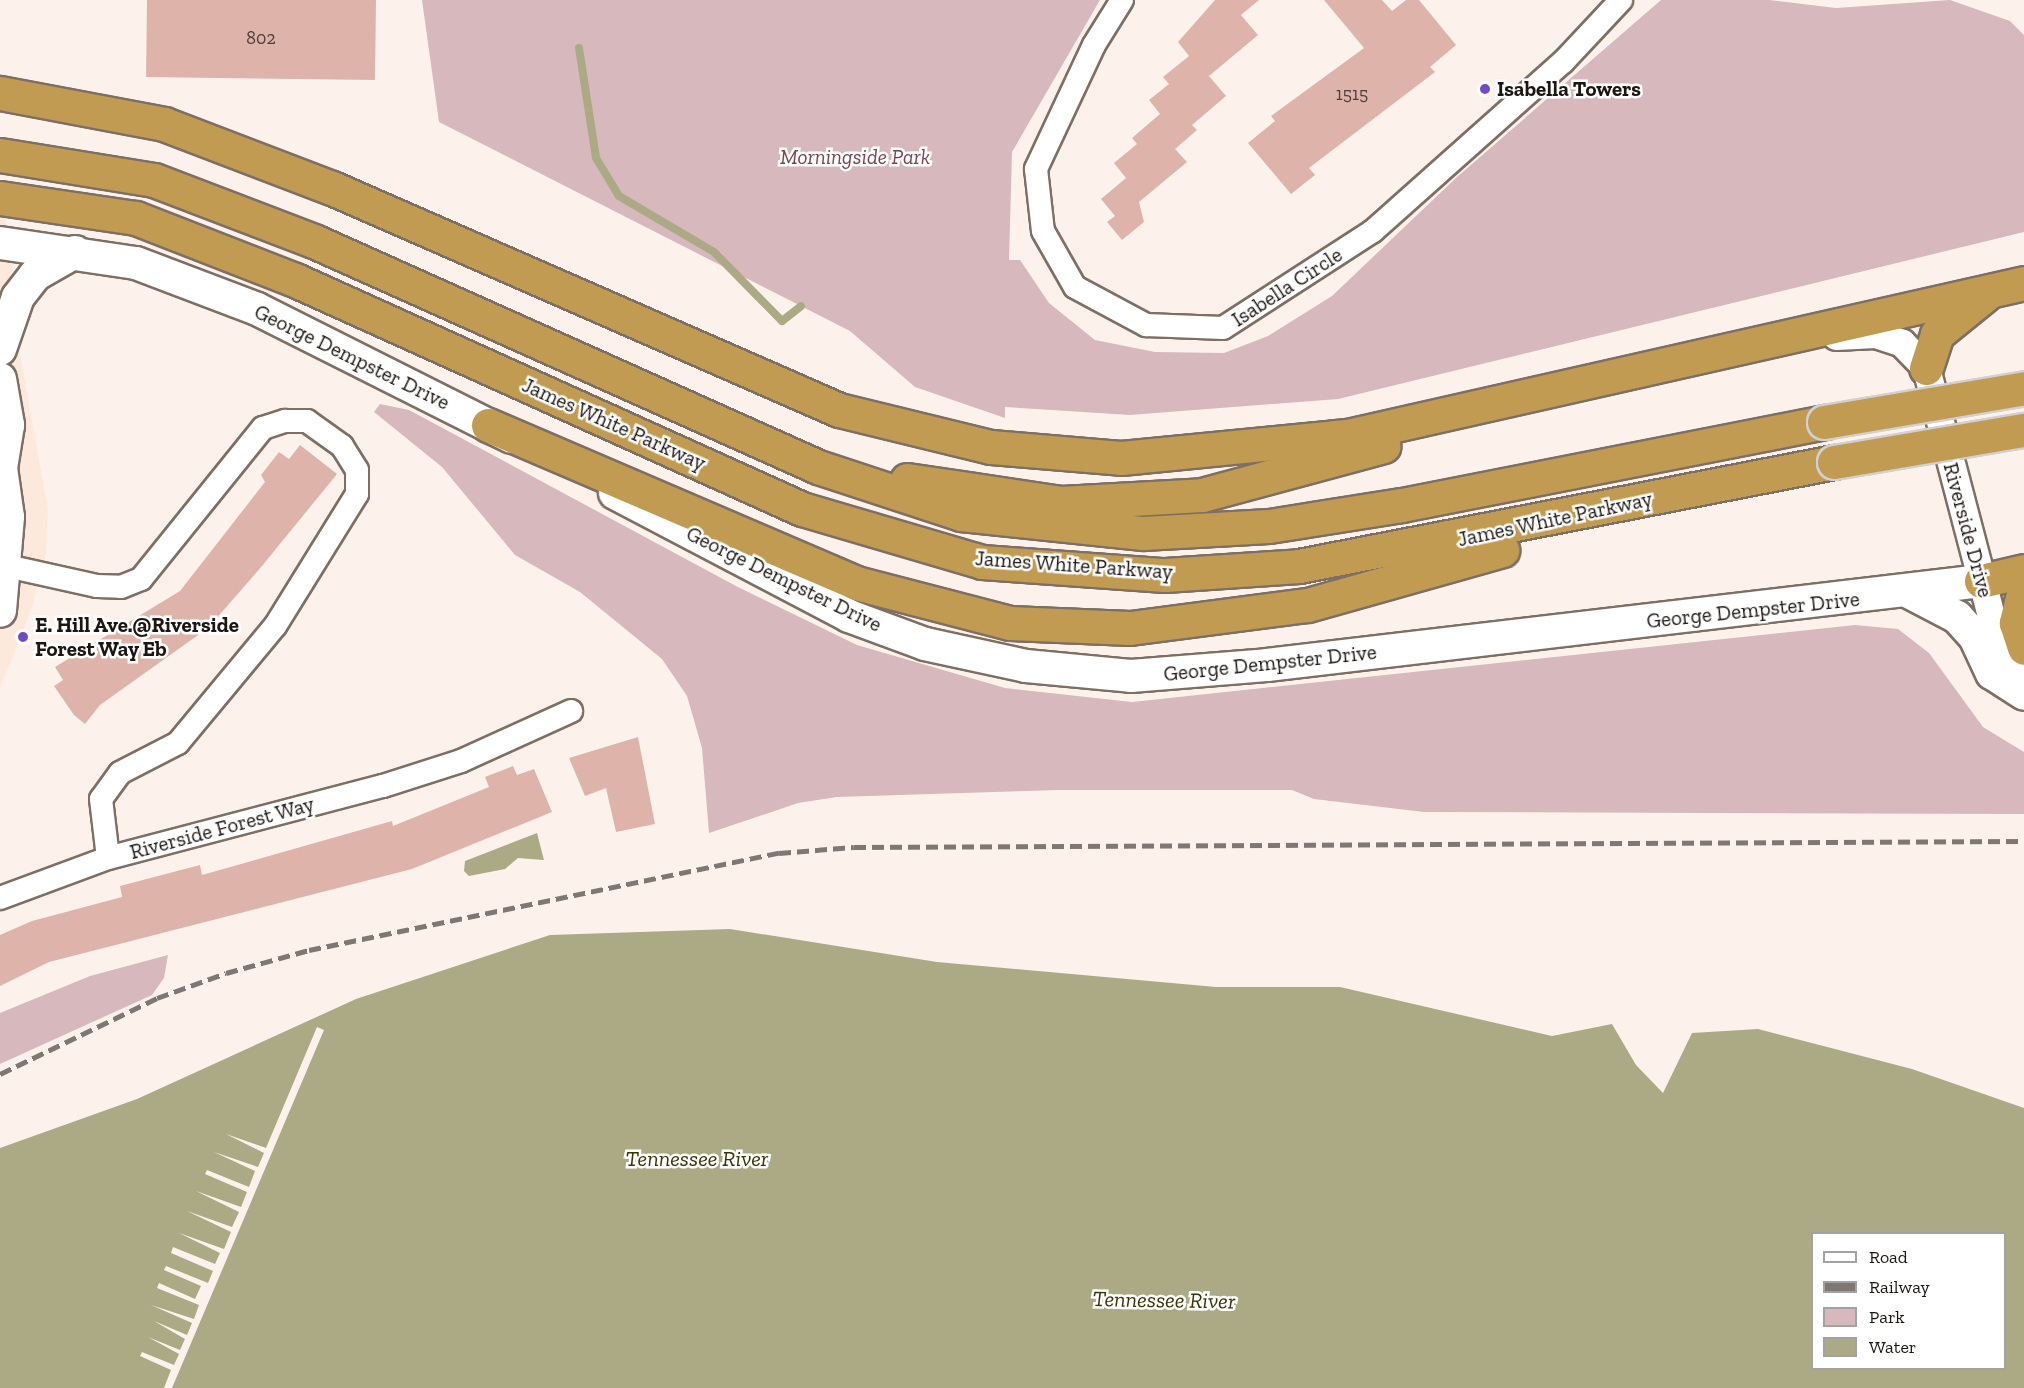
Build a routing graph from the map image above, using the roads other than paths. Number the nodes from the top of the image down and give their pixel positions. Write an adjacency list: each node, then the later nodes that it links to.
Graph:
1 (1122, 0): 2 (street, Isabella Circle)
2 (1621, 0)
3 (0, 93): 14 (highway)
4 (0, 155): 18 (highway, James White Parkway)
5 (0, 198): 19 (highway, James White Parkway)
6 (0, 243): 7 (main road, George Dempster Drive)
7 (75, 252): 10 (main road); 15 (main road, George Dempster Drive)
8 (2011, 284): 9 (highway); 11 (highway)
9 (1799, 337): 11 (street); 14 (highway)
10 (0, 349)
11 (1926, 368): 22 (street, Riverside Drive)
12 (0, 380): 17 (main road)
13 (2024, 388): 18 (highway, James White Parkway, bridge)
14 (1536, 395): 18 (highway)
15 (488, 425): 19 (highway); 24 (main road, George Dempster Drive)
16 (2024, 430): 19 (highway, James White Parkway, bridge)
17 (0, 467): 20 (main road)
18 (818, 467)
19 (1754, 478)
20 (7, 566): 25 (main road); 30 (street, Riverside Forest Way)
21 (2024, 571): 22 (highway)
22 (1981, 581): 24 (main road, George Dempster Drive); 27 (street, Riverside Drive)
23 (2024, 590): 26 (highway)
24 (1909, 592): 28 (main road)
25 (0, 610)
26 (2024, 648)
27 (2024, 686)
28 (2024, 694)
29 (571, 711): 30 (street, Riverside Forest Way)
30 (108, 858): 31 (street)
31 (0, 898)

